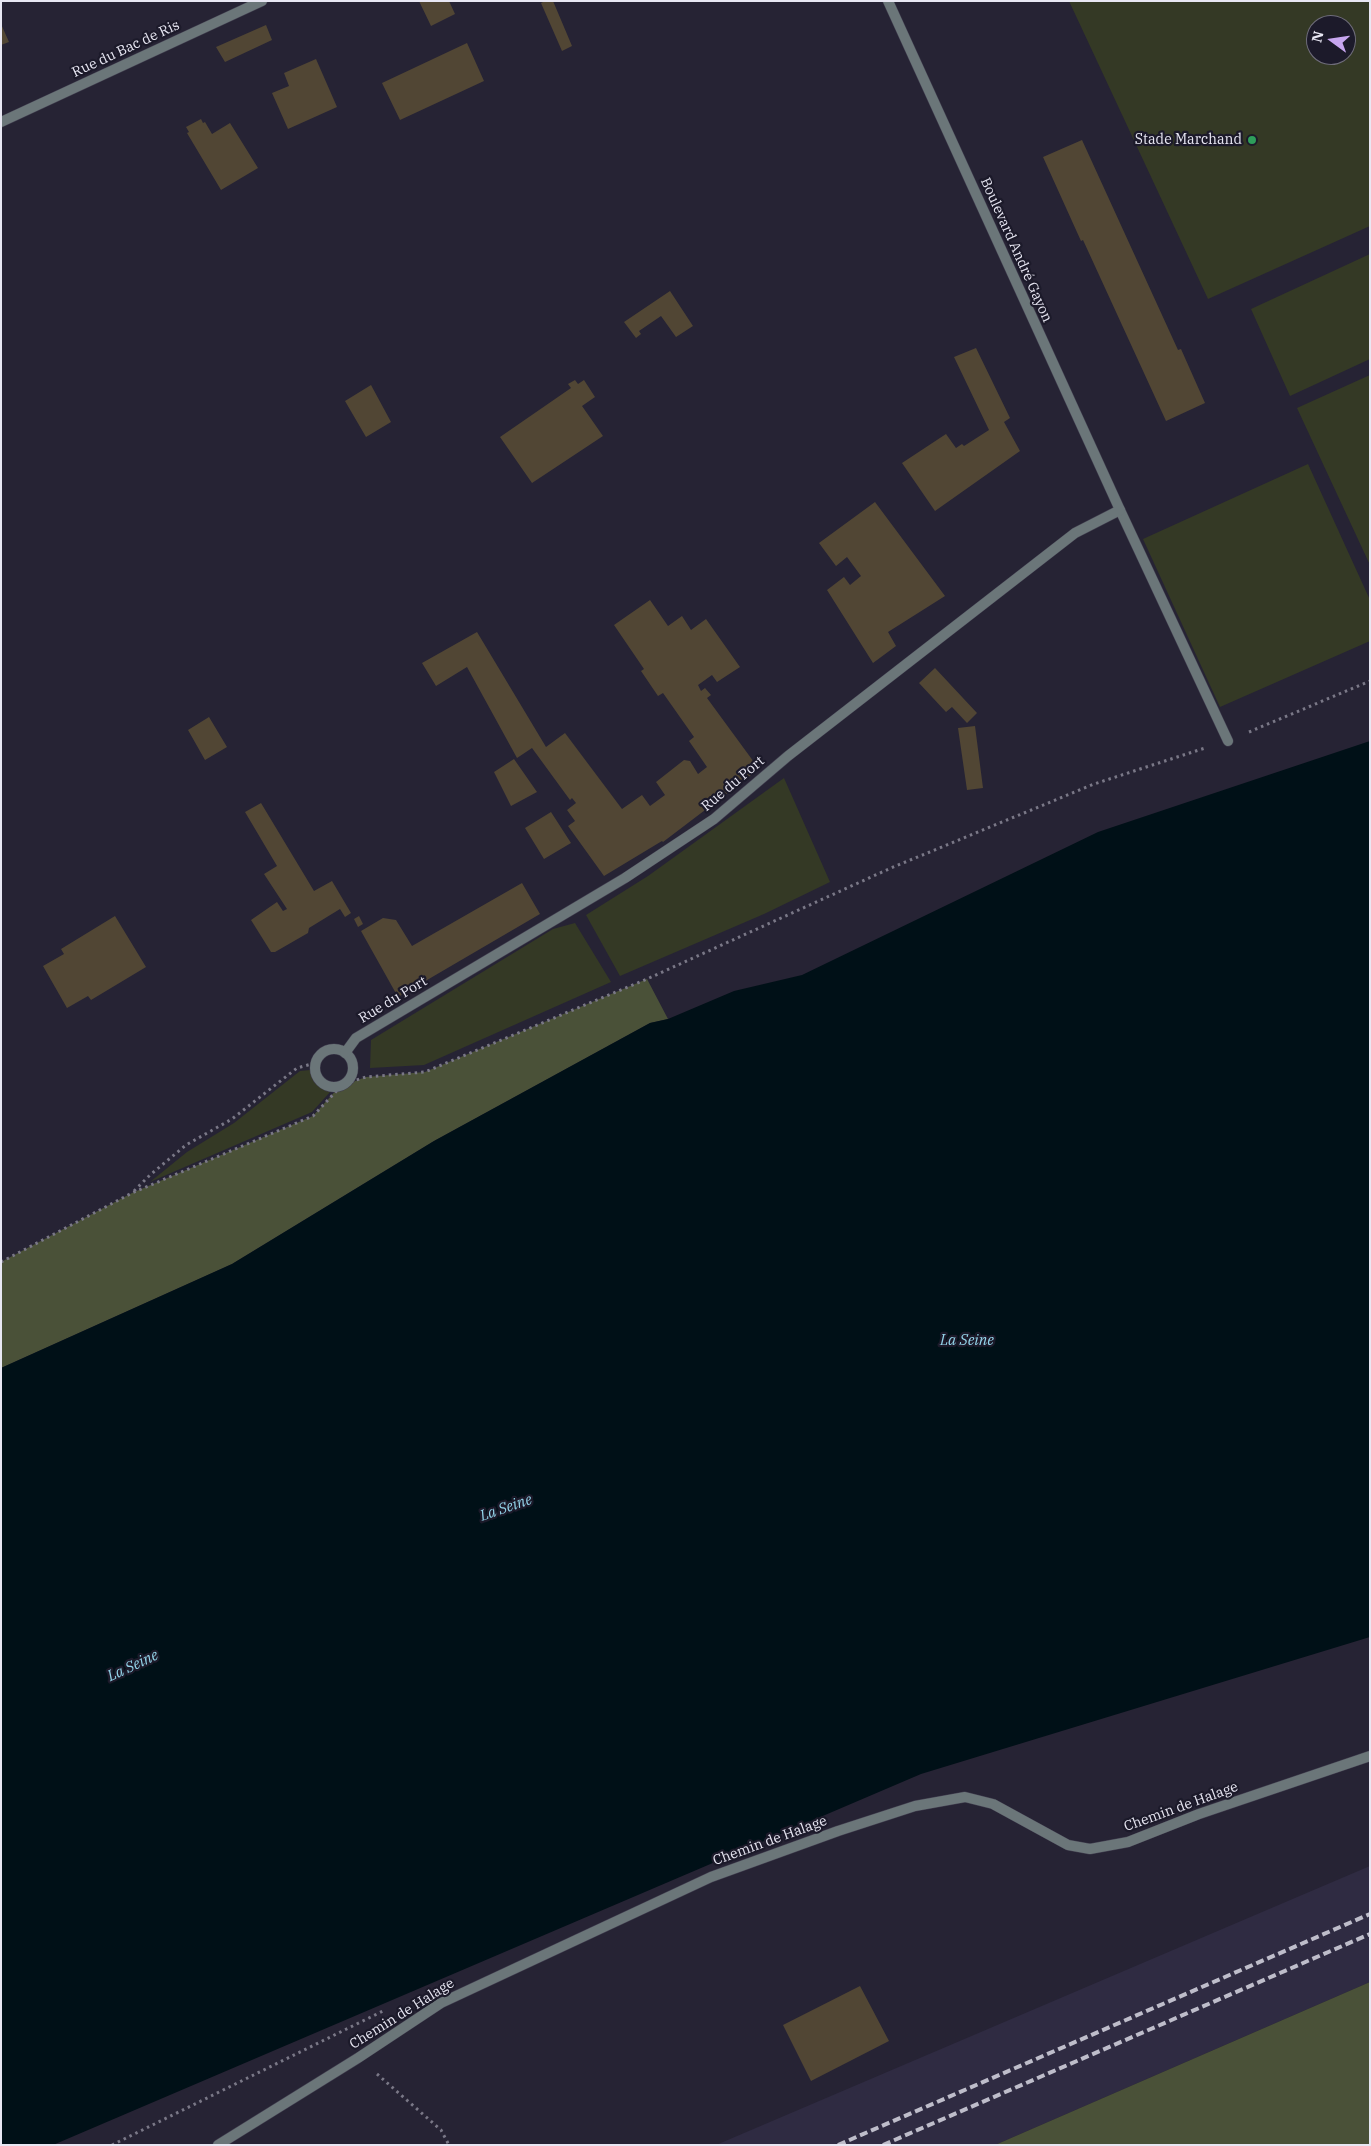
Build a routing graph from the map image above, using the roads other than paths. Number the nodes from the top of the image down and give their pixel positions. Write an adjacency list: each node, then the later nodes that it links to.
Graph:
1 (262, 1): 3 (street, Rue du Bac de Ris)
2 (888, 1): 4 (street, Boulevard André Gayon)
3 (1, 122)
4 (1120, 510): 5 (street, Boulevard André Gayon); 6 (street, Rue du Port)
5 (1228, 741)
6 (345, 1053): 6 (street)
7 (1370, 1756): 8 (street, Chemin de Halage)
8 (218, 2145)

